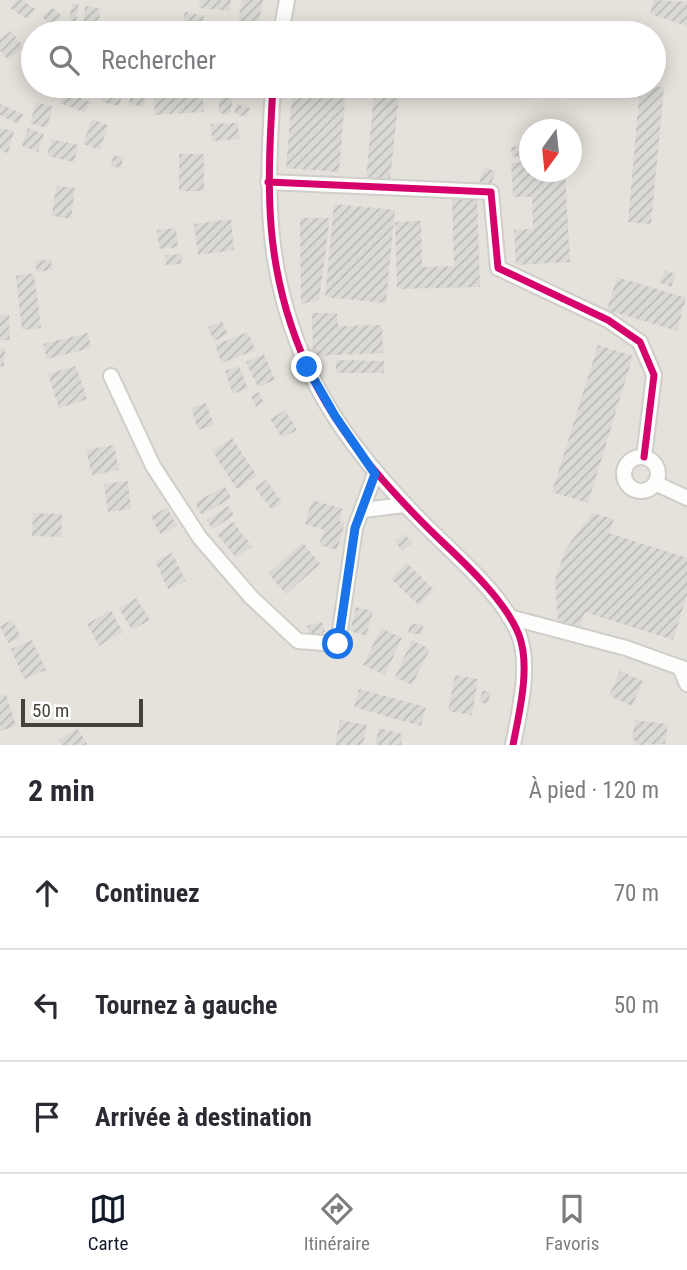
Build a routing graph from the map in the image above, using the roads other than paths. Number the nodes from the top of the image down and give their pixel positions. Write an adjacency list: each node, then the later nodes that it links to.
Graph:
1 (287, 0): 2 (street)
2 (283, 21)
3 (272, 98): 4 (street)
4 (268, 182): 6 (street); 7 (street)
5 (111, 376): 11 (street)
6 (644, 457): 8 (street); 8 (street)
7 (375, 474): 10 (street); 11 (street)
8 (655, 484): 9 (street)
9 (687, 498)
10 (404, 505): 11 (street); 12 (street)
11 (364, 510)
12 (509, 617): 13 (street); 15 (street)
13 (684, 668): 14 (street)
14 (687, 684)
15 (513, 745)

